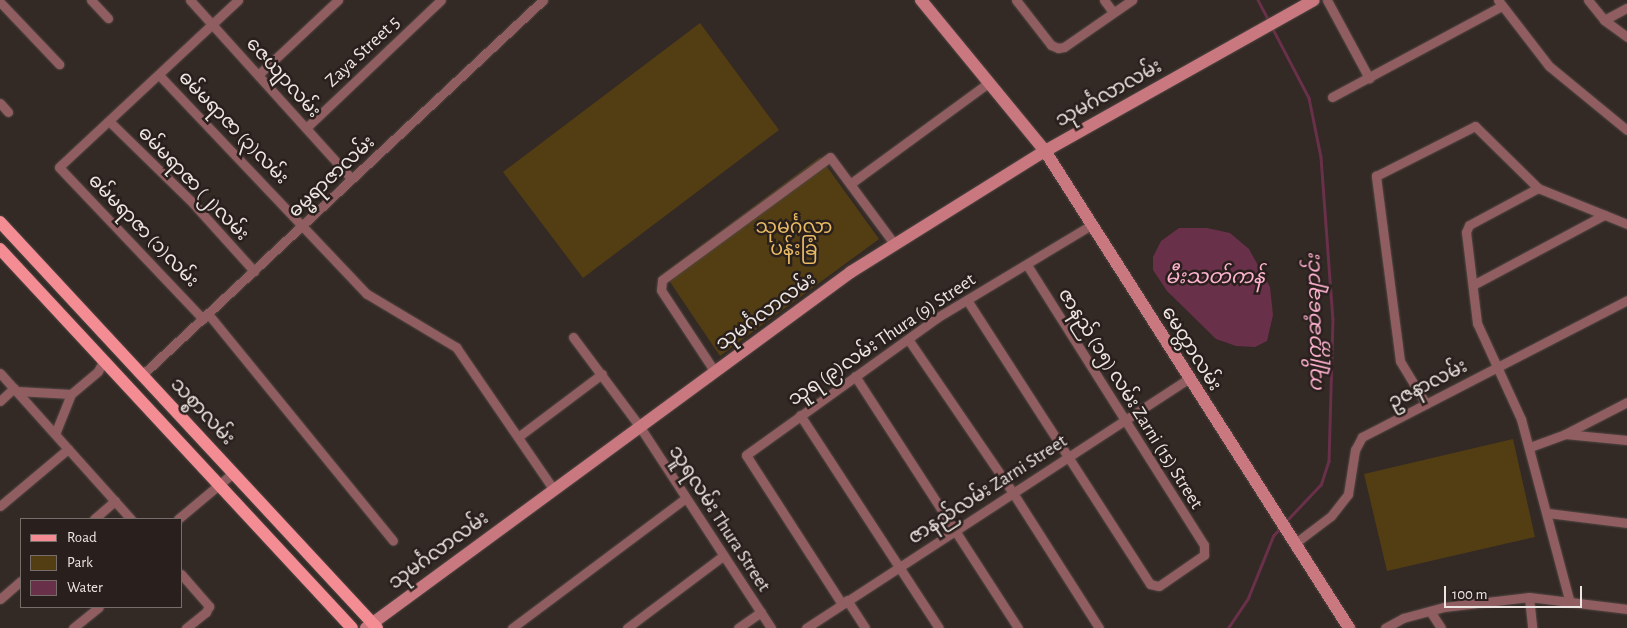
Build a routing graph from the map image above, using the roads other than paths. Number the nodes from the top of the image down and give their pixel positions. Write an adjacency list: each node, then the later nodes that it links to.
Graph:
1 (91, 0): 18 (street)
2 (190, 0): 20 (street, ဇေယျာလမ်း)
3 (238, 0): 20 (street)
4 (338, 0): 24 (street)
5 (441, 0): 31 (street, Zaya Street 5)
6 (542, 0): 34 (street, ဓမ္မရာဇာလမ်း)
7 (921, 0): 26 (main road, မေတ္တာလမ်း)
8 (1016, 0): 17 (street)
9 (1104, 0): 17 (street)
10 (1132, 0): 17 (street)
11 (1314, 0): 33 (main road, သုမင်္ဂလာလမ်း)
12 (1328, 0): 25 (street)
13 (1588, 0): 19 (street)
14 (0, 2): 22 (street)
15 (1500, 3): 25 (street); 32 (street)
16 (1627, 8): 19 (street)
17 (1113, 12)
18 (108, 18)
19 (1604, 20): 21 (street)
20 (212, 24): 23 (street); 24 (street, ဇေယျာလမ်း)
21 (1627, 37)
22 (59, 64)
23 (159, 75): 30 (street); 41 (street, ဓမ်မရာဇာ (၃)လမ်း)
24 (258, 75): 31 (street, ဇေယျာလမ်း)
25 (1369, 78): 27 (street)
26 (988, 82): 33 (main road, မေတ္တာလမ်း); 35 (street)
27 (1332, 97)
28 (0, 103): 29 (street)
29 (8, 112)
30 (109, 121): 45 (street, ဓမ်မရာဇာ (၂)လမ်း); 49 (street, ဓမ်မရာဇာ (၁)လမ်း)
31 (306, 128): 34 (street, ဇေယျာလမ်း)
32 (1627, 130)
33 (1045, 151): 40 (main road, မေတ္တာလမ်း); 42 (main road, သုမင်္ဂလာလမ်း)
34 (352, 179): 41 (street, ဓမ္မရာဇာလမ်း)
35 (850, 184): 42 (street); 54 (street)
36 (1538, 188): 37 (street); 46 (street); 64 (street)
37 (1604, 215): 39 (street); 46 (street)
38 (0, 222): 57 (main road, သစ္စာလမ်း)
39 (1627, 224)
40 (1091, 225): 44 (street, သူရ (၉)လမ်း Thura (9) Street); 59 (main road, မေတ္တာလမ်း)
41 (303, 226): 45 (street, ဓမ္မရာဇာလမ်း); 70 (street, ဓမ်မရာဇာ (၃)လမ်း)
42 (895, 245): 54 (main road, သုမင်္ဂလာလမ်း)
43 (0, 249): 52 (main road, သစ္စာလမ်း)
44 (1027, 265): 47 (street, သူရ (၉)လမ်း Thura (9) Street); 66 (street, ဇာနည် (၁၅) လမ်း Zarni (15) Street)
45 (254, 271): 49 (street, ဓမ္မရာဇာလမ်း)
46 (1473, 285): 53 (street)
47 (967, 300): 51 (street, သူရ (၉)လမ်း Thura (9) Street); 74 (street)
48 (1626, 303): 53 (street, ဥဇနာလမ်း)
49 (206, 317): 57 (street, ဓမ္မရာဇာလမ်း); 88 (street, ဓမ်မရာဇာ (၁)လမ်း)
50 (572, 337): 56 (street, သူရလမ်း Thura Street)
51 (908, 339): 58 (street, သူရ (၉)လမ်း Thura (9) Street); 78 (street)
52 (104, 360): 61 (street); 76 (main road, သစ္စာလမ်း)
53 (1498, 367): 64 (street, ဥဇနာလမ်း); 72 (street)
54 (715, 372): 67 (main road, သုမင်္ဂလာလမ်း)
55 (0, 373): 60 (street)
56 (602, 374): 67 (street, သူရလမ်း Thura Street); 70 (street)
57 (142, 375): 75 (main road, သစ္စာလမ်း)
58 (855, 376): 65 (street, သူရ (၉)လမ်း Thura (9) Street); 87 (street)
59 (1188, 379): 66 (street, ဇာနည်လမ်း Zarni Street); 89 (main road, မေတ္တာလမ်း)
60 (15, 390): 61 (street); 62 (street); 68 (street)
61 (71, 394): 68 (street)
62 (0, 401)
63 (1627, 402): 69 (street)
64 (1426, 404): 89 (street, ဥဇနာလမ်း)
65 (800, 415): 91 (street); 97 (street, သူရ (၉)လမ်း Thura (9) Street)
66 (1124, 420): 74 (street, ဇာနည်လမ်း Zarni Street); 74 (street, ဇာနည် (၁၅) လမ်း Zarni (15) Street)
67 (640, 427): 77 (main road, သုမင်္ဂလာလမ်း); 79 (street, သူရလမ်း Thura Street)
68 (55, 434): 73 (street)
69 (1565, 434): 71 (street); 72 (street)
70 (518, 436): 77 (street, ဓမ်မရာဇာ (၃)လမ်း)
71 (1627, 440)
72 (1530, 447): 82 (street)
73 (68, 449): 80 (street); 81 (street)
74 (1068, 457): 78 (street, ဇာနည်လမ်း Zarni Street)
75 (232, 473): 76 (street); 102 (main road, သစ္စာလမ်း)
76 (218, 483): 85 (street); 105 (main road, သစ္စာလမ်း)
77 (554, 490): 102 (main road, သုမင်္ဂလာလမ်း)
78 (1013, 492): 87 (street, ဇာနည်လမ်း Zarni Street); 114 (street)
79 (686, 498): 90 (street, သူရလမ်း Thura Street); 106 (street)
80 (115, 501): 83 (street); 84 (street)
81 (0, 506)
82 (1548, 513): 86 (street); 96 (street)
83 (95, 518)
84 (130, 518)
85 (179, 518)
86 (1627, 523)
87 (955, 530): 91 (street, ဇာနည်လမ်း Zarni Street); 113 (street)
88 (393, 541)
89 (1294, 544): 115 (main road, မေတ္တာလမ်း)
90 (723, 556): 101 (street, သူရလမ်း Thura Street); 107 (street)
91 (900, 566): 97 (street, ဇာနည်လမ်း Zarni Street); 112 (street)
92 (182, 575): 104 (street)
93 (20, 582): 95 (street)
94 (1529, 597): 96 (street); 100 (street); 118 (street)
95 (0, 599)
96 (1569, 600): 99 (street)
97 (845, 602): 110 (street, ဇာနည်လမ်း Zarni Street); 111 (street)
98 (98, 608): 103 (street)
99 (1627, 608)
100 (1430, 611): 116 (street); 117 (street)
101 (761, 612): 108 (street); 109 (street, သူရလမ်း Thura Street)
102 (372, 626)
103 (73, 628)
104 (186, 628)
105 (352, 628)
106 (512, 628)
107 (627, 628)
108 (738, 628)
109 (771, 628)
110 (806, 628)
111 (865, 628)
112 (939, 628)
113 (1018, 628)
114 (1099, 628)
115 (1349, 628)
116 (1384, 628)
117 (1441, 628)
118 (1532, 628)

